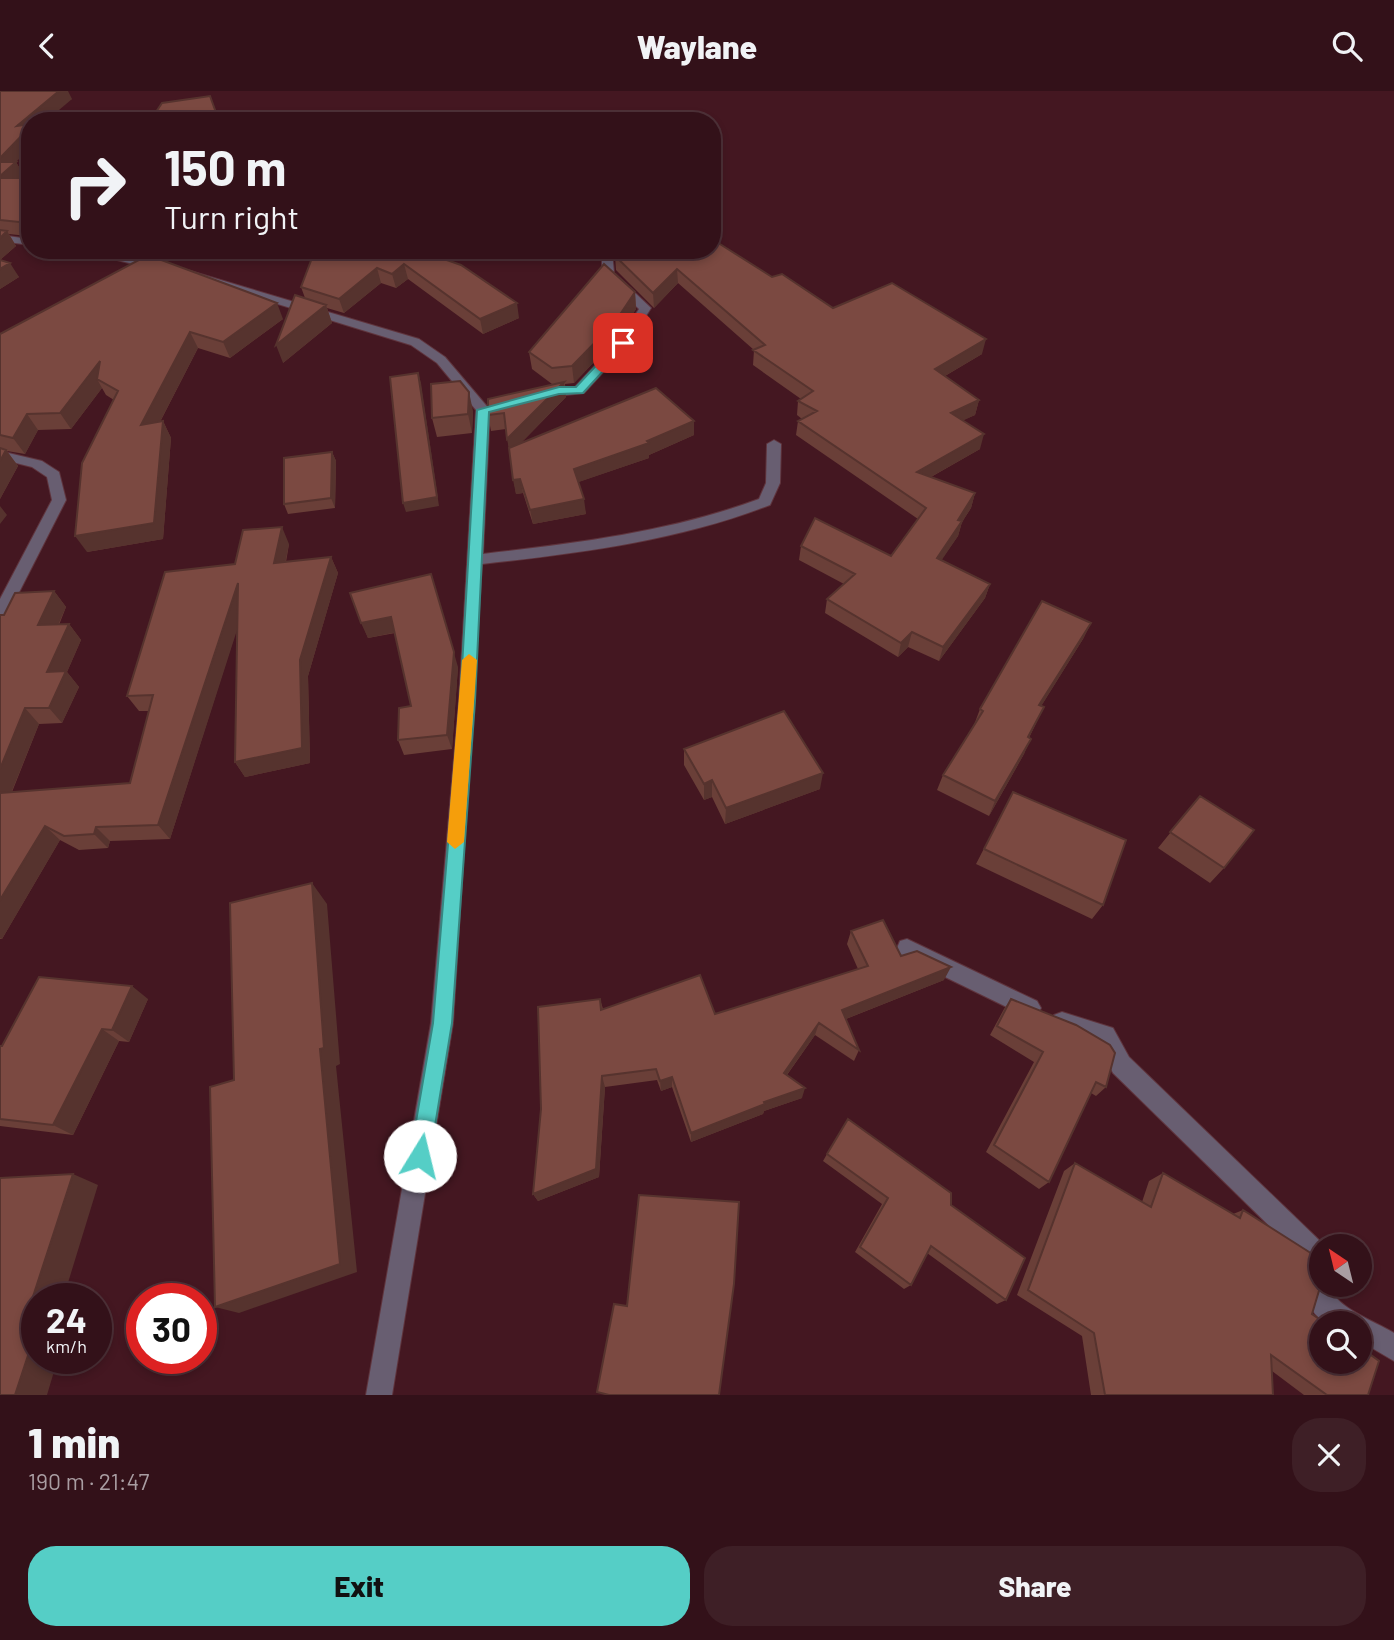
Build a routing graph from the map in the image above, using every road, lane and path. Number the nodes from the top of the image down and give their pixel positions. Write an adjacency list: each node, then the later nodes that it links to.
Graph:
1 (0, 238): 2 (street)
2 (21, 241)
3 (123, 259): 8 (street)
4 (607, 259): 5 (street)
5 (534, 397)
6 (774, 444): 8 (street)
7 (0, 455): 9 (street)
8 (473, 560): 14 (street)
9 (0, 614)
10 (907, 948): 11 (street)
11 (1332, 1311)
12 (1372, 1334): 13 (street)
13 (1394, 1348)
14 (379, 1395)

